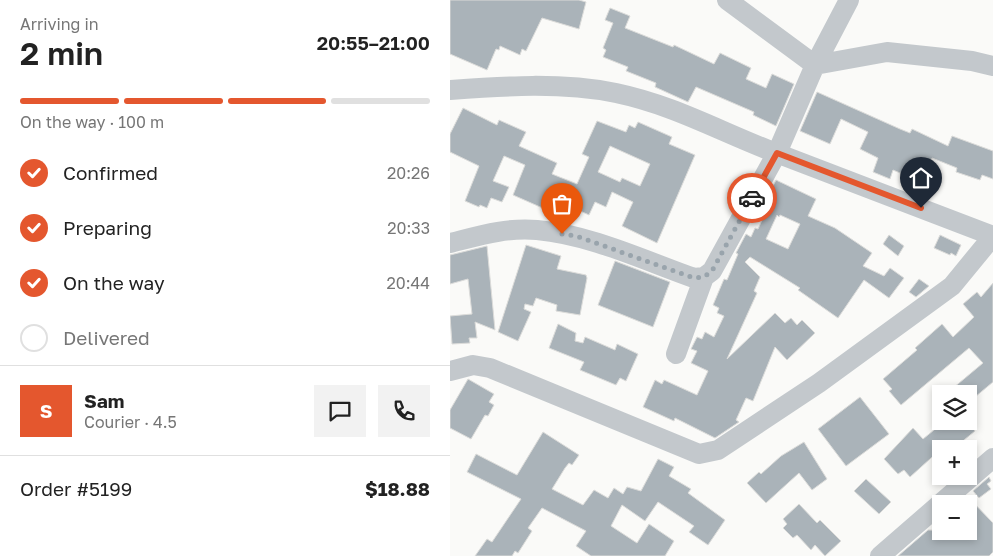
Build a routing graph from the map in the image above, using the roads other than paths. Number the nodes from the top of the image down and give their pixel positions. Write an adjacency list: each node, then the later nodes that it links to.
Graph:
1 (727, 0): 3 (street)
2 (849, 0): 3 (street)
3 (815, 65): 4 (street); 6 (street)
4 (993, 66)
5 (450, 90): 6 (street)
6 (777, 153): 7 (street); 9 (street)
7 (993, 236): 11 (street)
8 (450, 243): 9 (street)
9 (704, 277): 10 (street)
10 (676, 354)
11 (450, 371)
12 (993, 458): 13 (street)
13 (880, 556)

